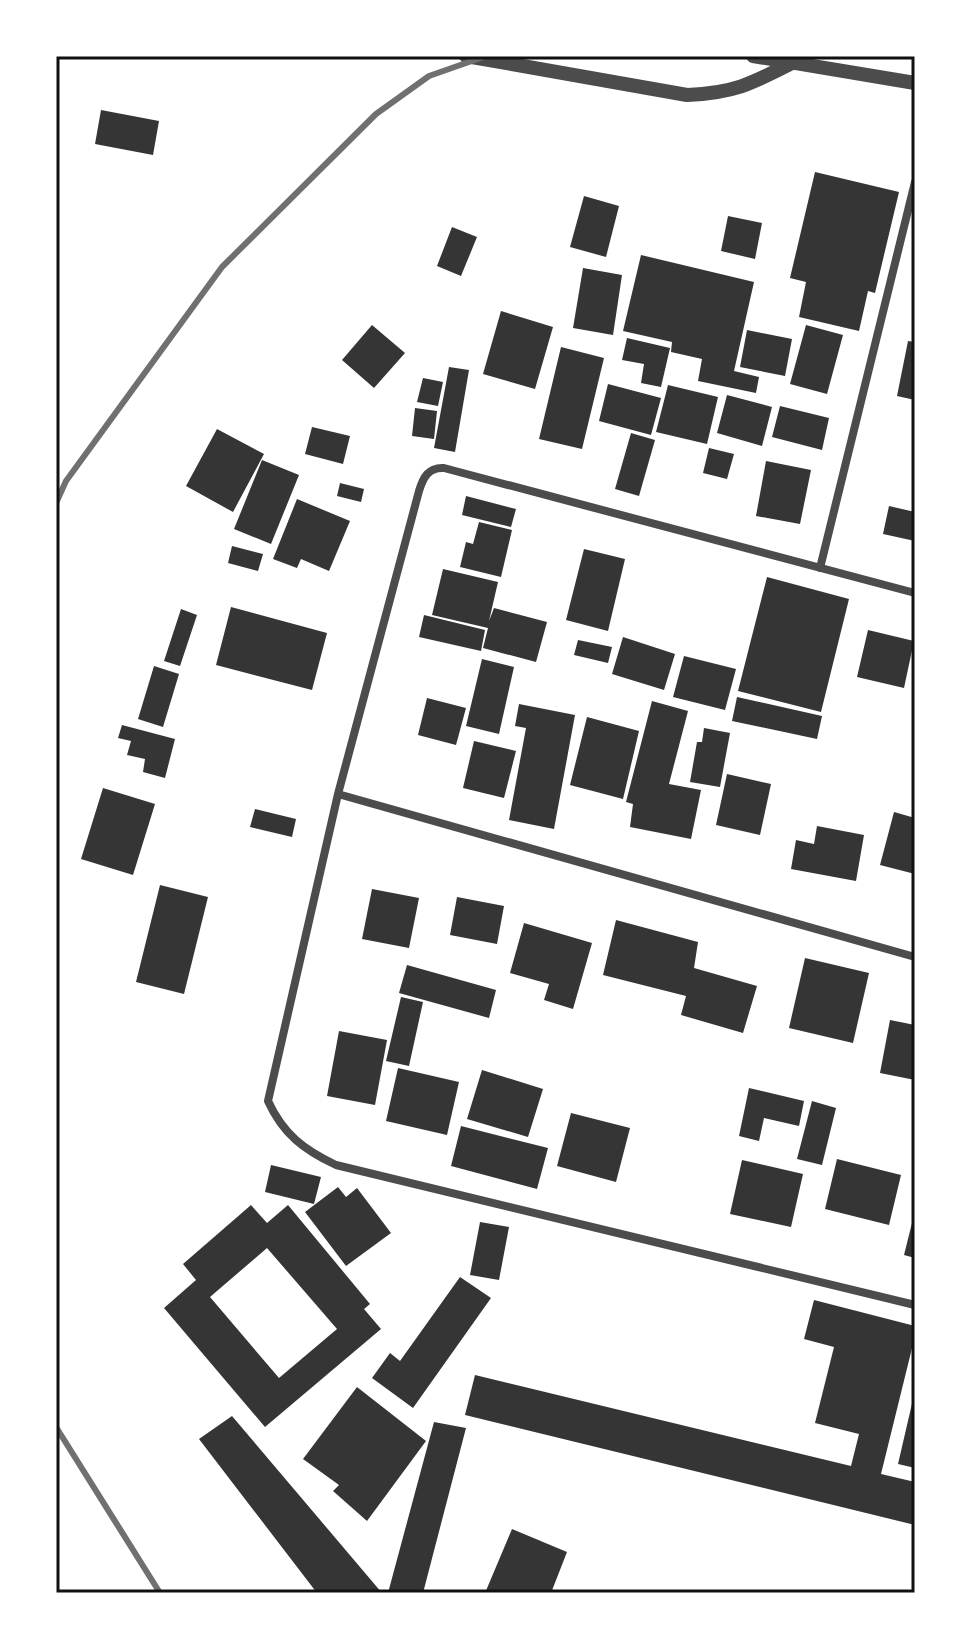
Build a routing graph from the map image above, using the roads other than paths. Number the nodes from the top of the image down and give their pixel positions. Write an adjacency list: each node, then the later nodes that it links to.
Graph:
1 (466, 56): 3 (street)
2 (753, 56): 3 (street)
3 (792, 63): 4 (street)
4 (915, 83)
5 (915, 182): 6 (street)
6 (820, 568): 7 (street); 8 (street)
7 (915, 593)
8 (338, 794): 9 (street); 10 (street)
9 (915, 957)
10 (915, 1305)

